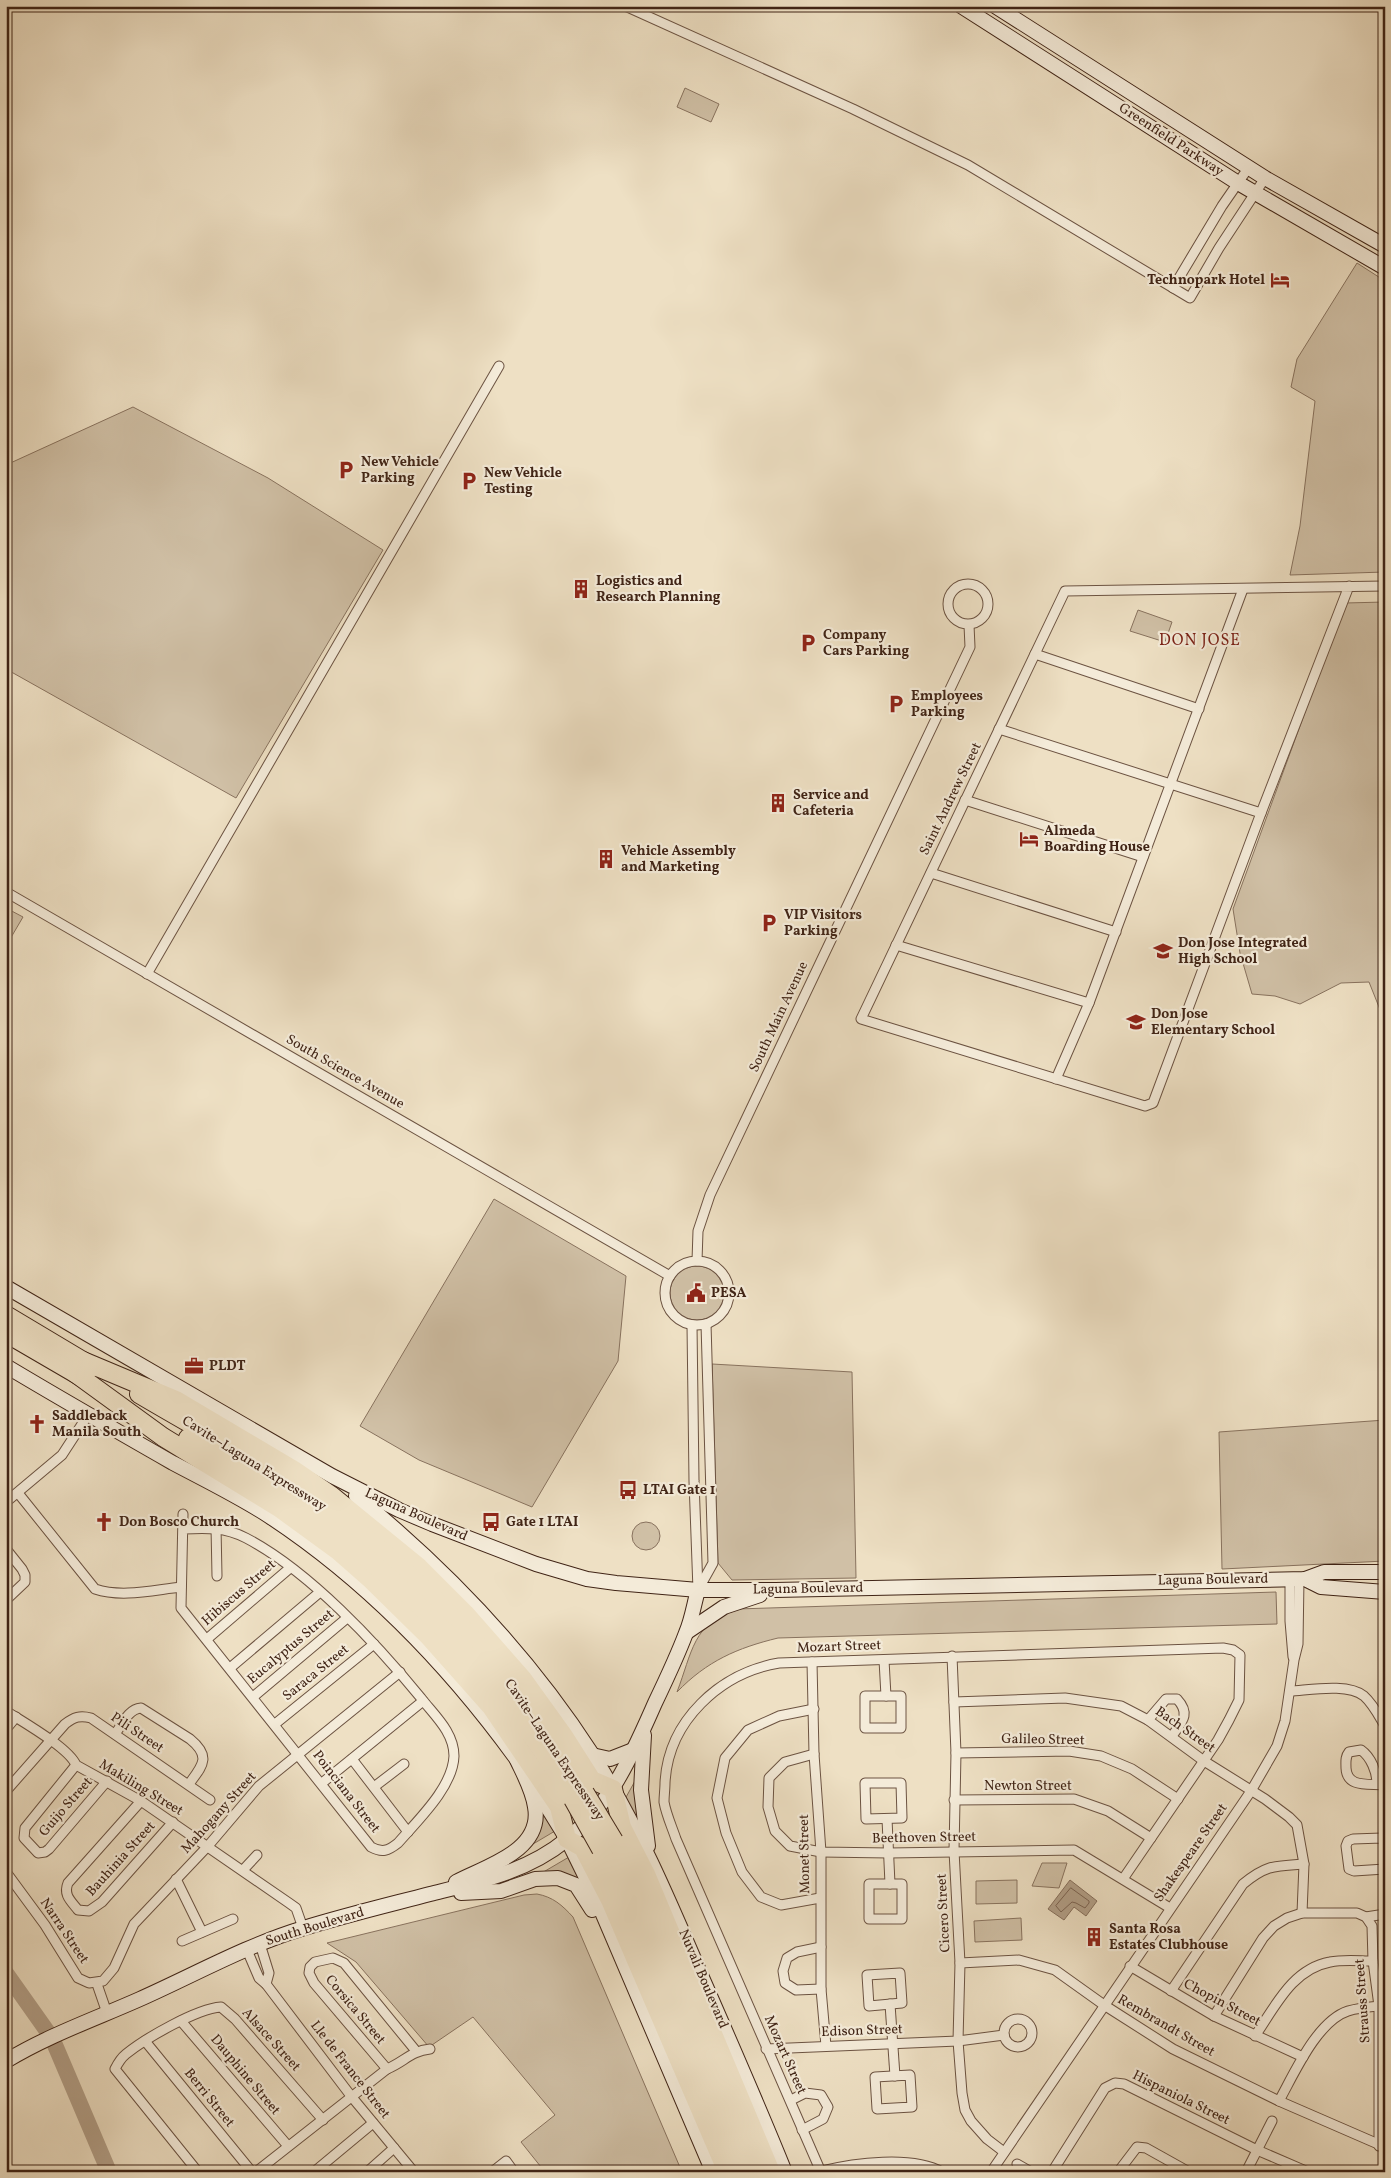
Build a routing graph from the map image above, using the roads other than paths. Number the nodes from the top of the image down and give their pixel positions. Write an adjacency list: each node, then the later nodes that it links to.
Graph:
1 (625, 6): 10 (street)
2 (961, 6): 6 (main road, Greenfield Parkway)
3 (995, 6): 4 (main road, Greenfield Parkway)
4 (1249, 167): 5 (main road, Greenfield Parkway); 6 (street)
5 (1265, 178): 7 (street); 8 (main road, Greenfield Parkway)
6 (1238, 183): 7 (main road, Greenfield Parkway); 10 (street)
7 (1255, 193): 9 (main road, Greenfield Parkway); 10 (street)
8 (1385, 246)
9 (1385, 268)
10 (1173, 288)
11 (499, 366): 27 (street)
12 (1349, 586): 13 (street); 14 (street); 21 (street)
13 (1385, 586)
14 (1243, 589): 16 (street, Saint Andrew Street); 17 (street)
15 (970, 625): 15 (street); 30 (street, South Main Avenue)
16 (1035, 654): 17 (street); 18 (street, Saint Andrew Street)
17 (1199, 709): 19 (street)
18 (999, 729): 19 (street); 20 (street, Saint Andrew Street)
19 (1171, 784): 21 (street); 22 (street)
20 (965, 800): 22 (street); 23 (street, Saint Andrew Street)
21 (1261, 813): 29 (street)
22 (1143, 857): 25 (street)
23 (931, 872): 25 (street); 26 (street, Saint Andrew Street)
24 (6, 892): 27 (street, South Science Avenue)
25 (1116, 932): 28 (street)
26 (896, 945): 28 (street); 29 (street, Saint Andrew Street)
27 (147, 974): 31 (street, South Science Avenue)
28 (1089, 1003): 29 (street)
29 (1056, 1079)
30 (697, 1261): 31 (street); 34 (street)
31 (670, 1276): 35 (street)
32 (6, 1287): 40 (main road, Laguna Boulevard)
33 (6, 1315): 38 (highway, Cavite–Laguna Expressway)
34 (706, 1324): 35 (street); 52 (street)
35 (692, 1325): 52 (street)
36 (6, 1333): 38 (highway, Cavite–Laguna Expressway)
37 (6, 1366): 39 (main road)
38 (79, 1367): 97 (highway); 108 (highway); 110 (highway, Cavite–Laguna Expressway, bridge)
39 (88, 1415): 41 (street); 89 (main road)
40 (332, 1476): 52 (main road, Laguna Boulevard); 87 (main road, Laguna Boulevard)
41 (18, 1493): 42 (street); 51 (street)
42 (6, 1502)
43 (183, 1514): 45 (street, Poinciana Street)
44 (216, 1527): 45 (street, Poinciana Street); 47 (street, Poinciana Street); 49 (street)
45 (183, 1529): 51 (street, Poinciana Street)
46 (6, 1549): 56 (street)
47 (290, 1568): 54 (street, Poinciana Street); 59 (street, Hibiscus Street)
48 (1385, 1572): 50 (main road, Laguna Boulevard)
49 (217, 1576)
50 (1296, 1582): 53 (main road, Laguna Boulevard); 55 (main road, Laguna Boulevard); 63 (street, Shakespeare Street); 63 (street, Shakespeare Street)
51 (181, 1587): 59 (street, Poinciana Street)
52 (698, 1590): 53 (main road, Laguna Boulevard); 58 (main road, South Boulevard)
53 (775, 1590): 58 (main road)
54 (320, 1592): 57 (street, Poinciana Street); 65 (street)
55 (1385, 1592)
56 (6, 1600)
57 (348, 1618): 60 (street, Poinciana Street); 68 (street, Eucalyptus Street)
58 (687, 1632): 78 (main road, South Boulevard)
59 (207, 1639): 65 (street, Poinciana Street)
60 (374, 1644): 66 (street, Poinciana Street); 76 (street, Saraca Street)
61 (952, 1656): 62 (street, Mozart Street); 71 (street, Cicero Street); 90 (street, Mozart Street)
62 (884, 1660): 64 (street, Mozart Street); 69 (street)
63 (1294, 1660): 67 (street, Shakespeare Street)
64 (812, 1662): 72 (street, Monet Street); 158 (street, Mozart Street)
65 (230, 1668): 68 (street, Poinciana Street)
66 (400, 1672): 70 (street, Poinciana Street); 84 (street, Mahogany Street)
67 (1290, 1691): 77 (street); 98 (street, Shakespeare Street)
68 (253, 1696): 76 (street, Poinciana Street)
69 (886, 1696): 69 (street)
70 (423, 1701): 88 (street); 106 (street, Poinciana Street)
71 (954, 1702): 75 (street, Bach Street); 85 (street, Cicero Street)
72 (814, 1709): 86 (street, Monet Street); 125 (street)
73 (6, 1711): 74 (street, Makiling Street)
74 (16, 1717): 79 (street); 82 (street, Makiling Street)
75 (1148, 1720): 81 (street, Bach Street); 81 (street)
76 (275, 1724): 84 (street, Poinciana Street)
77 (1385, 1726)
78 (644, 1727): 83 (main road, South Boulevard); 116 (main road)
79 (6, 1729)
80 (115, 1734): 82 (street, Pili Street); 95 (street, Pili Street); 95 (street)
81 (1172, 1736): 90 (street, Bach Street)
82 (50, 1740): 92 (street, Makiling Street); 99 (street)
83 (633, 1750): 87 (main road); 97 (main road, South Boulevard)
84 (298, 1753): 94 (street, Poinciana Street); 111 (street, Mahogany Street)
85 (956, 1753): 100 (street, Galileo Street); 102 (street, Cicero Street)
86 (814, 1754): 113 (street, Monet Street); 113 (street, Beethoven Street)
87 (592, 1755): 97 (main road, Laguna Boulevard)
88 (352, 1759): 94 (street); 96 (street)
89 (518, 1760): 108 (main road); 124 (main road)
90 (1204, 1761): 98 (street, Bach Street); 100 (street, Mozart Street)
91 (404, 1764): 96 (street)
92 (76, 1765): 93 (street, Makiling Street); 93 (street, Guijo Street)
93 (107, 1781): 103 (street, Makiling Street)
94 (322, 1783): 106 (street, Poinciana Street)
95 (189, 1784): 101 (street, Pili Street)
96 (374, 1787): 106 (street)
97 (613, 1789): 108 (main road, South Boulevard); 116 (main road, Nuvali Boulevard); 190 (highway)
98 (1251, 1790): 117 (street, Bach Street); 126 (street, Shakespeare Street)
99 (6, 1791)
100 (1178, 1799): 107 (street, Mozart Street)
101 (210, 1800)
102 (954, 1800): 107 (street, Newton Street); 112 (street, Cicero Street)
103 (141, 1802): 105 (street, Makiling Street); 105 (street, Bauhinia Street)
104 (887, 1819): 104 (street); 114 (street)
105 (172, 1822): 111 (street, Makiling Street)
106 (408, 1832)
107 (1151, 1838): 122 (street, Mozart Street)
108 (567, 1839): 124 (main road, South Boulevard); 140 (main road); 187 (highway)
109 (1385, 1840): 118 (street)
110 (608, 1845): 188 (highway, Cavite–Laguna Expressway); 189 (highway, Cavite–Laguna Expressway)
111 (208, 1846): 119 (street, Makiling Street); 121 (street, Mahogany Street)
112 (954, 1851): 114 (street, Beethoven Street); 122 (street, Beethoven Street); 138 (street, Cicero Street)
113 (821, 1852): 114 (street, Beethoven Street); 125 (street, Monet Street)
114 (889, 1853): 123 (street)
115 (257, 1855): 119 (street)
116 (652, 1861): 191 (main road, Nuvali Boulevard)
117 (1304, 1864): 127 (street, Bach Street); 144 (street)
118 (1385, 1869)
119 (243, 1870): 131 (street, Makiling Street)
120 (6, 1872): 141 (street, Narra Street)
121 (176, 1879): 132 (street); 141 (street, Mahogany Street)
122 (1123, 1879): 126 (street, Beethoven Street)
123 (890, 1884): 123 (street)
124 (433, 1894): 131 (main road, South Boulevard); 140 (main road)
125 (820, 1898): 135 (street, Monet Street)
126 (1170, 1908): 139 (street, Shakespeare Street)
127 (1302, 1913): 129 (street); 149 (street)
128 (1385, 1914): 129 (street)
129 (1366, 1917): 137 (street, Strauss Street)
130 (233, 1919): 132 (street)
131 (300, 1929): 134 (main road, South Boulevard)
132 (202, 1932): 133 (street)
133 (182, 1941)
134 (260, 1944): 136 (main road, South Boulevard); 142 (street)
135 (821, 1947): 143 (street, Monet Street); 143 (street)
136 (246, 1950): 142 (street, Lle de France Street); 148 (main road, South Boulevard)
137 (1373, 1961): 147 (street, Strauss Street); 152 (street)
138 (960, 1963): 146 (street, Rembrandt Street); 154 (street, Cicero Street)
139 (1130, 1966): 144 (street, Chopin Street); 146 (street, Shakespeare Street)
140 (630, 1976): 186 (main road)
141 (97, 1984): 148 (street)
142 (266, 1984): 164 (street, Lle de France Street)
143 (822, 1989): 156 (street, Monet Street)
144 (1171, 1991): 149 (street, Chopin Street)
145 (890, 2004): 145 (street); 155 (street)
146 (1104, 2006): 166 (street, Rembrandt Street); 175 (street, Shakespeare Street)
147 (1379, 2006): 160 (street); 172 (street, Strauss Street)
148 (107, 2013): 161 (main road, South Boulevard)
149 (1214, 2016): 152 (street, Chopin Street)
150 (181, 2021): 153 (street, Alsace Street); 167 (street, Alsace Street); 171 (street, Dauphine Street)
151 (1004, 2035): 154 (street, Edison Street)
152 (1255, 2036): 160 (street, Chopin Street)
153 (145, 2041): 178 (street, Alsace Street); 180 (street, Berri Street)
154 (958, 2041): 155 (street, Edison Street); 175 (street, Cicero Street)
155 (893, 2044): 156 (street, Edison Street); 163 (street)
156 (826, 2046): 158 (street, Edison Street)
157 (430, 2049): 159 (street)
158 (766, 2049): 165 (street, Mozart Street)
159 (416, 2051): 162 (street); 162 (street, Corsica Street)
160 (1303, 2057): 166 (street)
161 (6, 2061)
162 (386, 2069): 164 (street)
163 (895, 2076): 163 (street)
164 (351, 2096): 167 (street); 169 (street, Lle de France Street)
165 (791, 2100): 170 (street, Mozart Street); 170 (street)
166 (1279, 2101): 172 (street, Rembrandt Street)
167 (323, 2120): 171 (street)
168 (1272, 2121): 174 (street)
169 (374, 2123): 173 (street, Lle de France Street); 181 (street)
170 (802, 2130): 179 (street, Mozart Street)
171 (288, 2146): 180 (street)
172 (1382, 2147)
173 (394, 2148): 182 (street); 183 (street, Lle de France Street)
174 (1257, 2150): 195 (street, Hispaniola Street); 198 (street); 199 (street, Hispaniola Street)
175 (1004, 2152): 193 (street, Shakespeare Street)
176 (1017, 2164): 194 (street)
177 (930, 2169): 179 (street); 192 (street)
178 (193, 2170)
179 (821, 2171)
180 (254, 2172)
181 (314, 2172)
182 (367, 2172)
183 (414, 2172)
184 (492, 2172): 185 (street)
185 (514, 2172)
186 (713, 2172)
187 (727, 2172)
188 (743, 2172)
189 (757, 2172)
190 (771, 2172)
191 (785, 2172)
192 (942, 2172)
193 (991, 2172)
194 (1030, 2172)
195 (1052, 2172)
196 (1118, 2172): 197 (street)
197 (1189, 2172)
198 (1246, 2172)
199 (1308, 2172)

